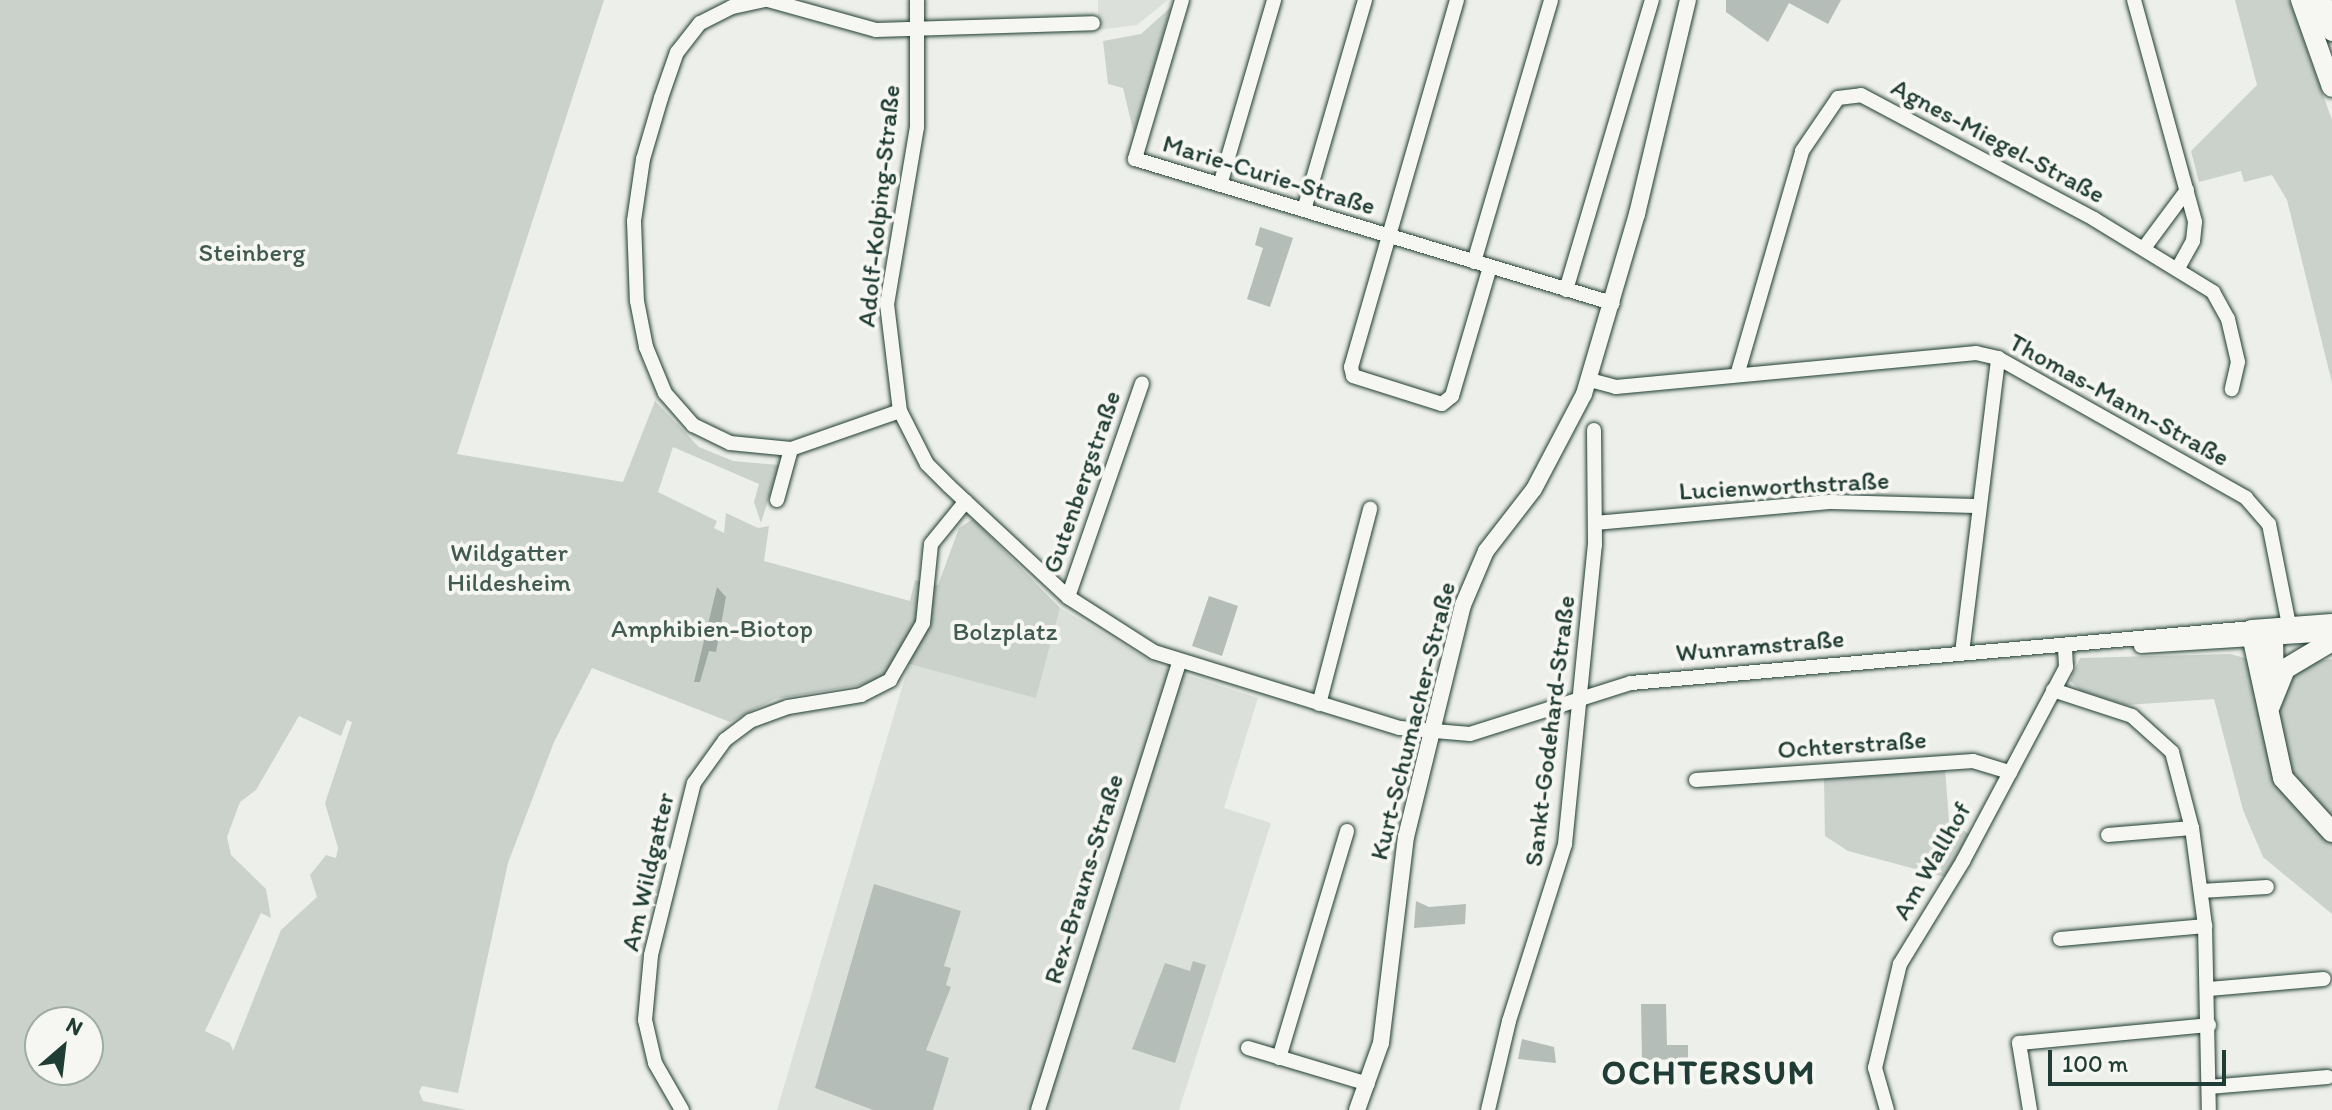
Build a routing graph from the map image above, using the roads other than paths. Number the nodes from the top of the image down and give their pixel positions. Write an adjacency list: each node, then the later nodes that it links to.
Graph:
1 (766, 0): 14 (street); 34 (street)
2 (917, 0): 14 (street, Adolf-Kolping-Straße)
3 (1182, 0): 17 (street, Marie-Curie-Straße)
4 (1274, 0): 17 (street)
5 (1365, 0): 19 (street)
6 (1457, 0): 20 (street)
7 (1551, 0): 22 (street)
8 (1652, 0): 25 (street)
9 (1688, 0): 26 (main road, Kurt-Schumacher-Straße)
10 (2134, 0): 18 (street)
11 (2301, 0): 16 (highway)
12 (2321, 0): 15 (highway)
13 (1093, 23): 14 (street)
14 (918, 31): 32 (street, Adolf-Kolping-Straße)
15 (2332, 31)
16 (2332, 87)
17 (1220, 185): 19 (street, Marie-Curie-Straße)
18 (2187, 190): 21 (street); 24 (street)
19 (1304, 210): 20 (street, Marie-Curie-Straße)
20 (1389, 236): 22 (street, Marie-Curie-Straße); 23 (street, Marie-Curie-Straße)
21 (2144, 248): 24 (street, Agnes-Miegel-Straße); 28 (street, Agnes-Miegel-Straße)
22 (1474, 262): 23 (street, Marie-Curie-Straße)
23 (1490, 267): 25 (street, Marie-Curie-Straße)
24 (2178, 268): 31 (street, Agnes-Miegel-Straße)
25 (1566, 290): 26 (street, Marie-Curie-Straße)
26 (1613, 303): 29 (main road, Kurt-Schumacher-Straße)
27 (1998, 358): 28 (street, Thomas-Mann-Straße); 37 (street); 42 (street, Thomas-Mann-Straße)
28 (1738, 372): 29 (street, Thomas-Mann-Straße)
29 (1590, 380): 53 (main road, Kurt-Schumacher-Straße)
30 (1142, 383): 40 (street, Gutenbergstraße)
31 (2232, 389)
32 (900, 411): 34 (street); 36 (street, Adolf-Kolping-Straße)
33 (1577, 442): 39 (street, Sankt-Godehard-Straße)
34 (791, 449): 35 (street)
35 (777, 500)
36 (966, 501): 40 (street, Adolf-Kolping-Straße); 74 (street, Am Wildgatter)
37 (1975, 506): 39 (street, Lucienworthstraße); 47 (street)
38 (1370, 509): 52 (street)
39 (1595, 523): 50 (street, Sankt-Godehard-Straße)
40 (1068, 597): 48 (street, Adolf-Kolping-Straße)
41 (2332, 622): 42 (main road, Wunramstraße)
42 (2268, 632): 43 (street, Wunramstraße); 45 (street, Wunramstraße); 45 (street, Wunramstraße); 51 (highway)
43 (2332, 634)
44 (2332, 641): 51 (highway)
45 (2100, 643): 46 (street, Wunramstraße)
46 (2065, 645): 47 (street, Wunramstraße); 49 (street, Am Wallhof)
47 (1962, 653): 50 (street, Wunramstraße)
48 (1179, 663): 52 (street, Adolf-Kolping-Straße); 75 (street, Rex-Brauns-Straße)
49 (2053, 690): 54 (street, Am Wallhof); 58 (street)
50 (1581, 694): 53 (street, Wunramstraße); 77 (street, Sankt-Godehard-Straße)
51 (2272, 697): 56 (highway)
52 (1319, 704): 53 (street, Adolf-Kolping-Straße)
53 (1432, 734): 72 (main road, Kurt-Schumacher-Straße)
54 (2010, 772): 55 (street, Ochterstraße); 78 (street, Am Wallhof)
55 (1696, 780)
56 (2304, 804): 57 (highway); 60 (highway)
57 (2332, 817)
58 (2192, 828): 61 (street); 63 (street)
59 (1347, 831): 70 (street)
60 (2332, 832)
61 (2108, 835)
62 (2267, 887): 63 (street)
63 (2201, 891): 64 (street)
64 (2205, 926): 65 (street); 67 (street)
65 (2060, 939)
66 (2324, 979): 67 (street)
67 (2209, 989): 68 (street)
68 (2209, 1025): 73 (street); 79 (street)
69 (1248, 1048): 70 (street)
70 (1279, 1058): 72 (street)
71 (2328, 1077): 73 (street)
72 (1368, 1084): 76 (main road, Kurt-Schumacher-Straße)
73 (2209, 1087): 80 (street)
74 (682, 1110)
75 (1038, 1110)
76 (1357, 1110)
77 (1488, 1110)
78 (1887, 1110)
79 (2030, 1110)
80 (2209, 1110)

